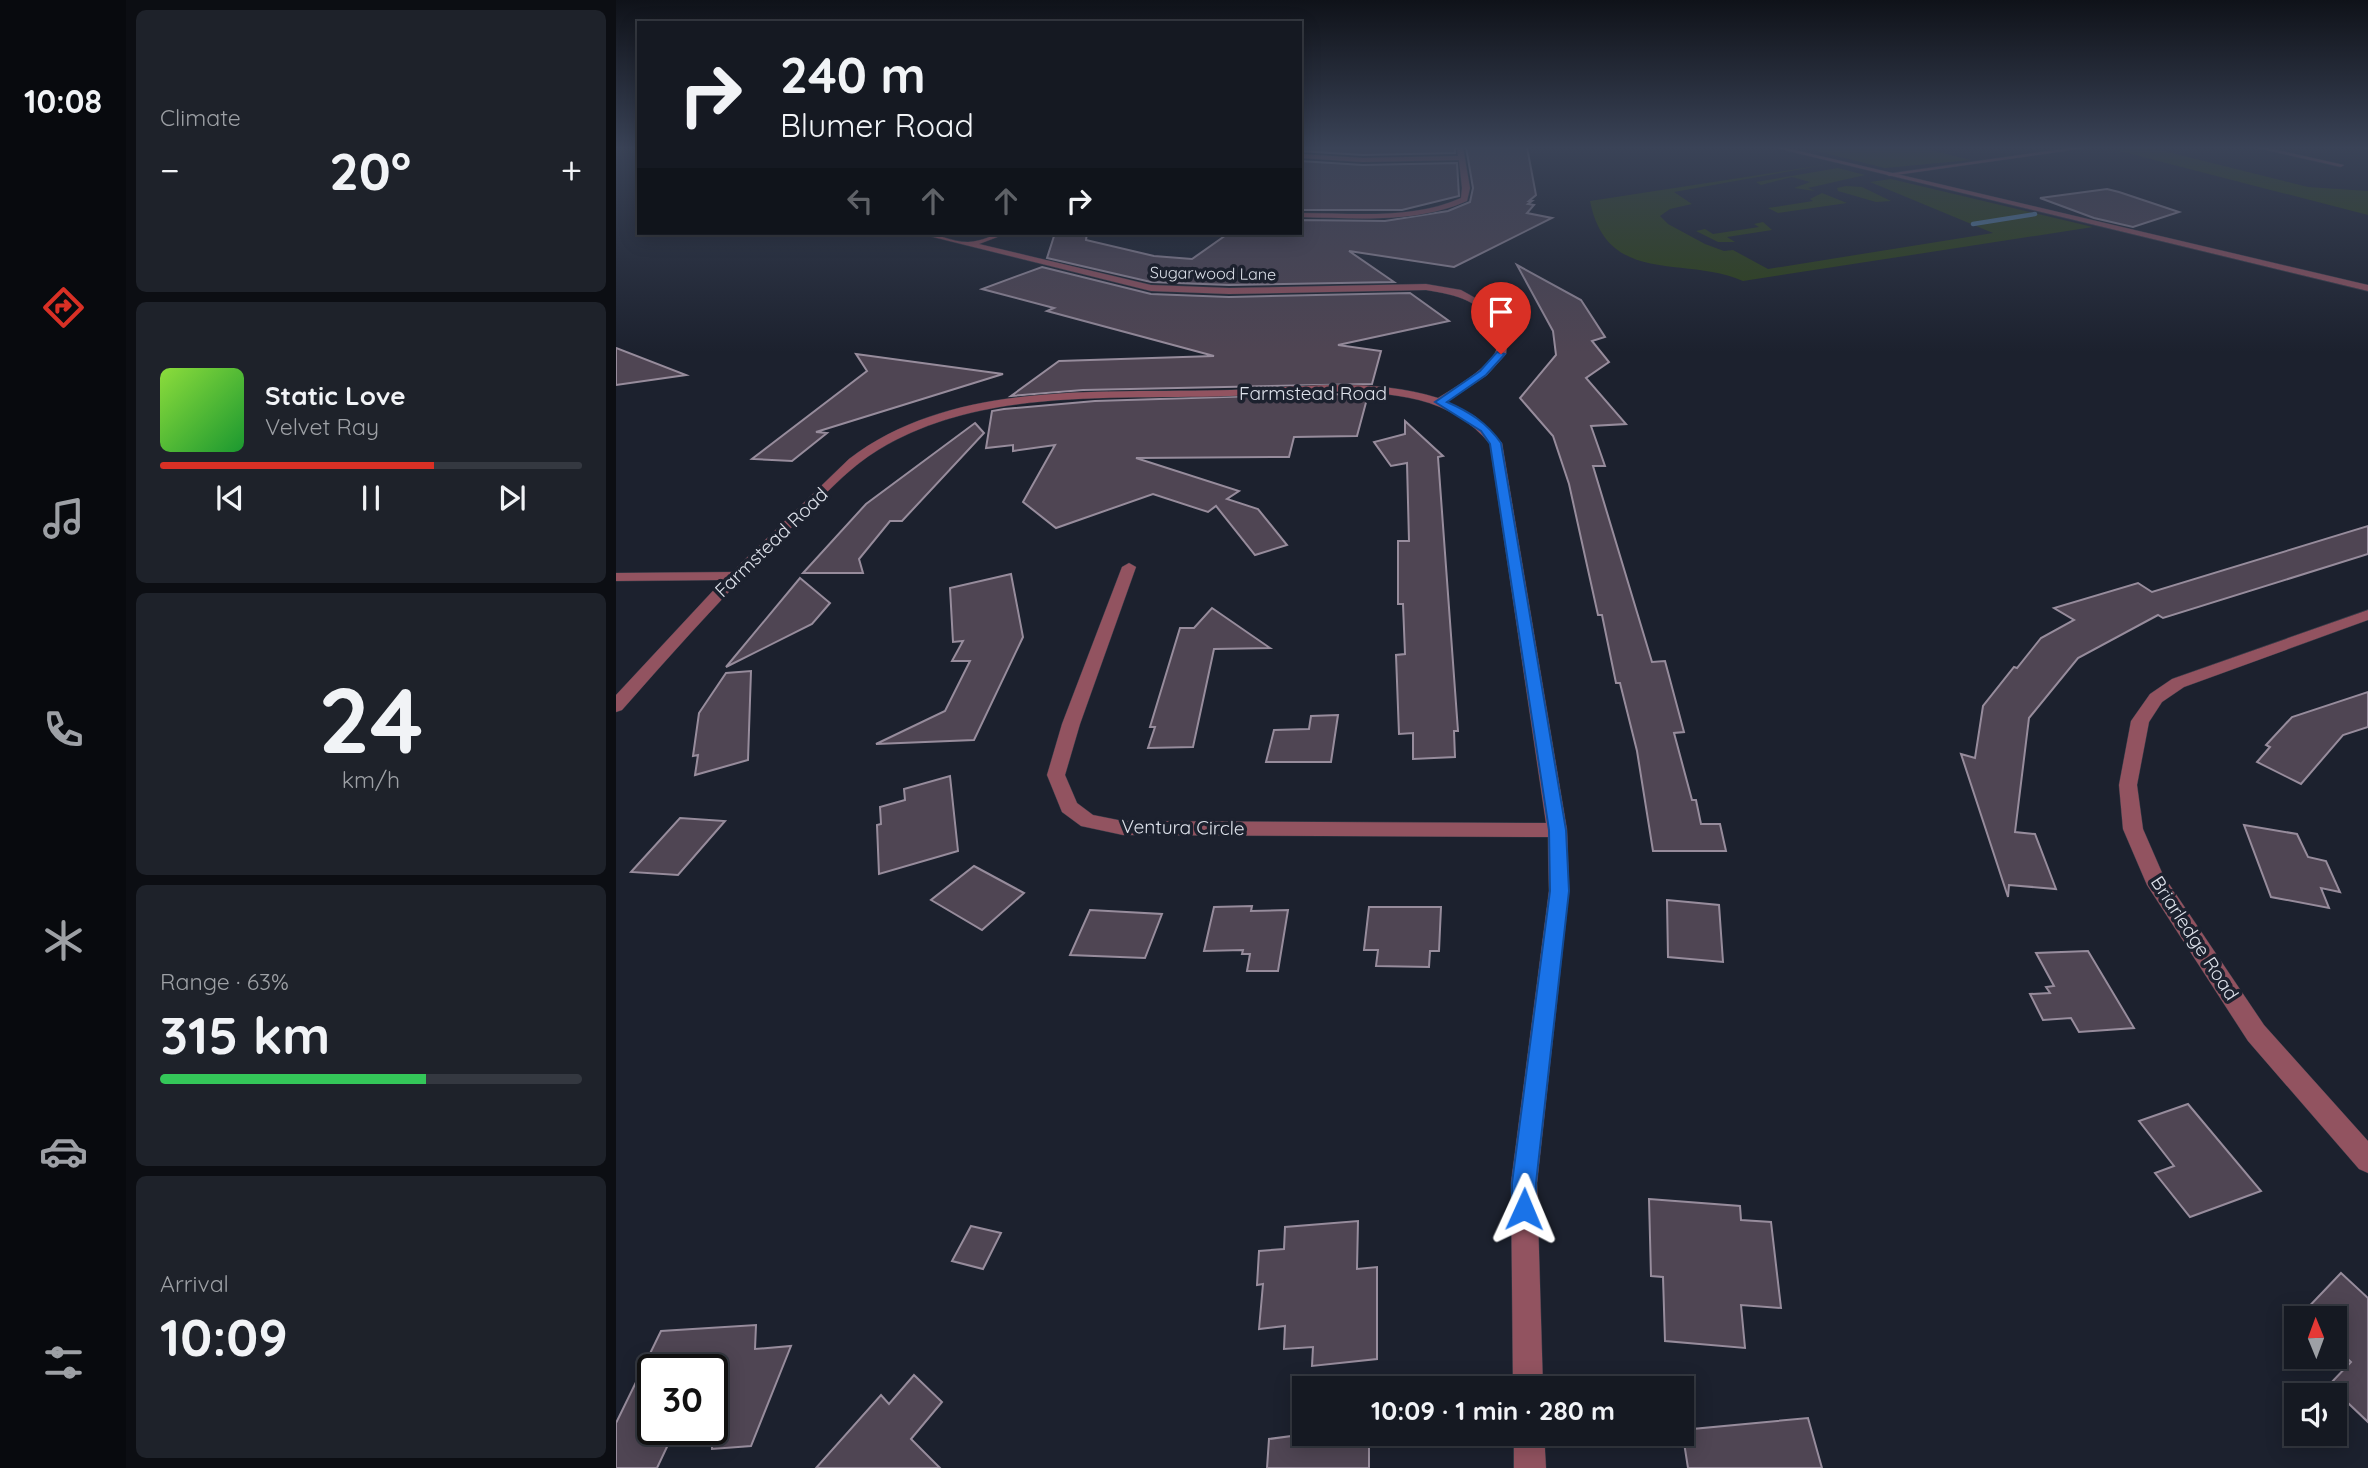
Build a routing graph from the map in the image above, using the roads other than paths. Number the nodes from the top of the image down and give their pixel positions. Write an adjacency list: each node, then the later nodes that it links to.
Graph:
1 (2063, 216): 5 (street)
2 (929, 235): 4 (street, Sugarwood Lane)
3 (998, 235): 4 (street)
4 (969, 245): 6 (street, Sugarwood Lane)
5 (2368, 288)
6 (1440, 402): 8 (street, Farmstead Road); 12 (street, Farmstead Road)
7 (1129, 567): 12 (street, Ventura Circle)
8 (732, 576): 9 (street); 11 (street, Farmstead Road)
9 (616, 577)
10 (2368, 615): 13 (street, Briarledge Road)
11 (616, 706)
12 (1557, 830): 14 (street, Farmstead Road)
13 (2368, 1160)
14 (1528, 1376)
15 (1529, 1446): 16 (street)
16 (1530, 1468)

